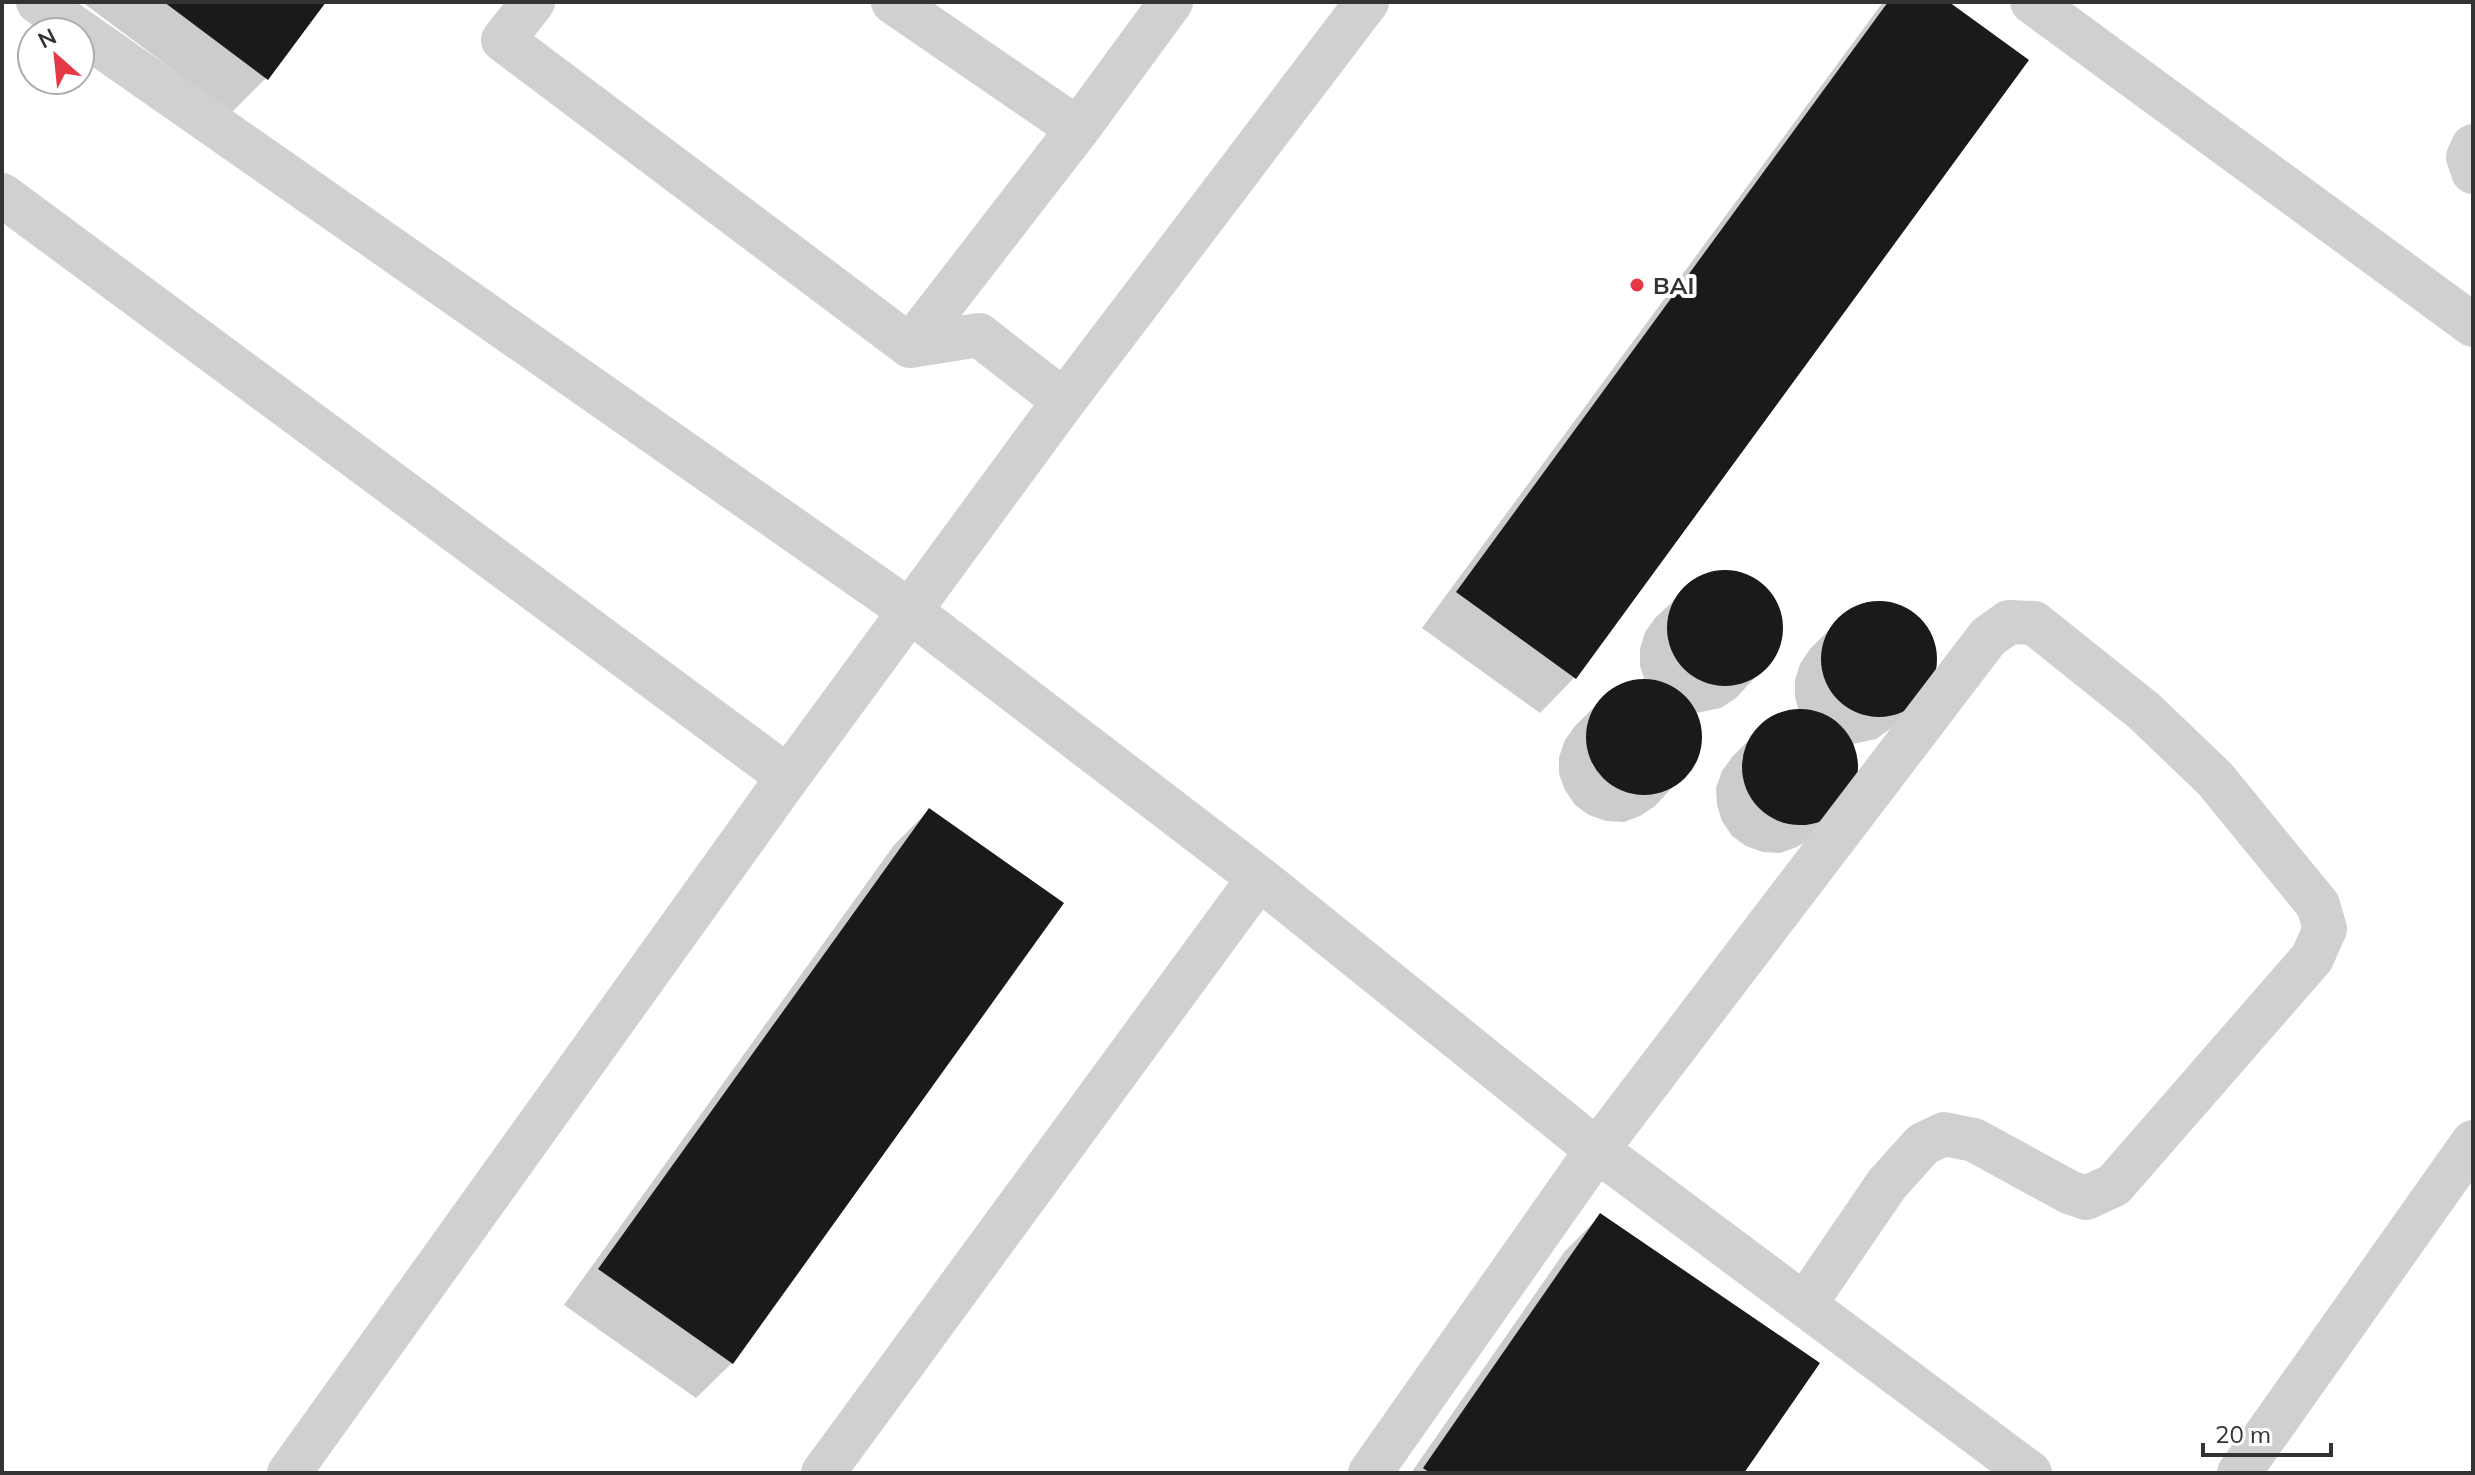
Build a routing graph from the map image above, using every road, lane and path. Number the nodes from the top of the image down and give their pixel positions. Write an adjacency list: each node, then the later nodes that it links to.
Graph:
1 (38, 2): 12 (lane)
2 (533, 2): 10 (lane)
3 (893, 2): 7 (lane)
4 (1171, 2): 7 (lane)
5 (1367, 2): 11 (lane)
6 (2032, 2): 9 (lane)
7 (1078, 129): 10 (lane)
8 (2, 195): 13 (lane)
9 (2473, 325)
10 (910, 346): 11 (lane)
11 (1064, 401): 12 (lane)
12 (910, 611): 13 (lane); 14 (lane)
13 (788, 777): 19 (lane)
14 (1259, 878): 16 (lane); 20 (lane)
15 (2473, 1142): 22 (lane)
16 (1597, 1150): 17 (lane); 17 (lane); 21 (lane)
17 (1805, 1304): 18 (lane)
18 (2011, 1468)
19 (289, 1473)
20 (823, 1473)
21 (1370, 1473)
22 (2239, 1473)

